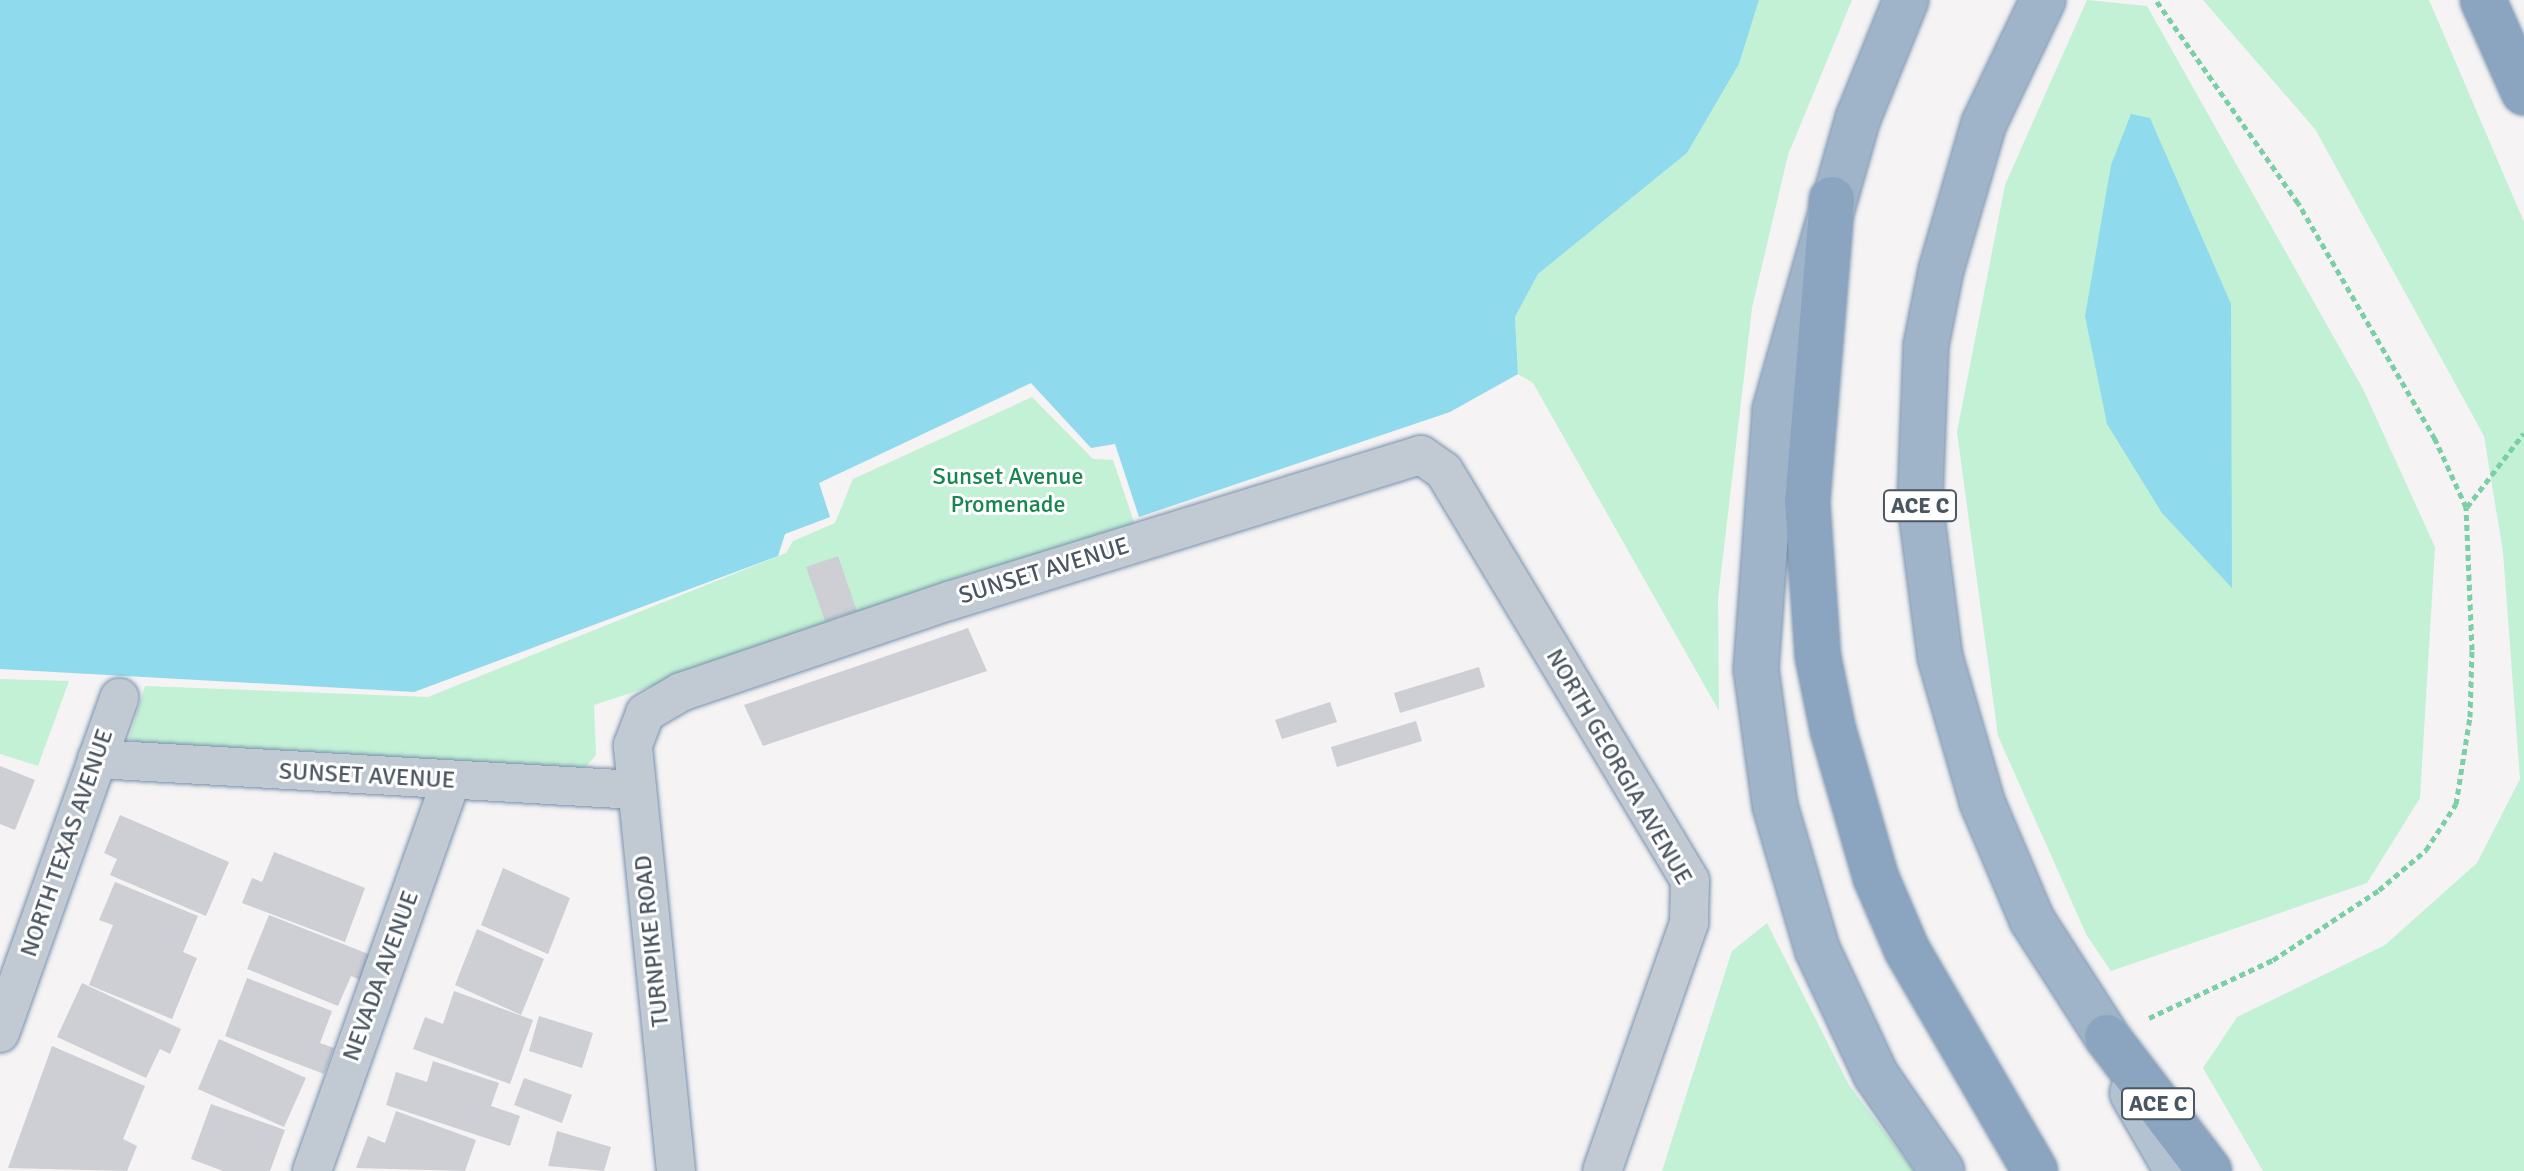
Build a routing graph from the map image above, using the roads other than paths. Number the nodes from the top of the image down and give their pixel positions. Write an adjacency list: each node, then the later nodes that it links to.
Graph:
1 (1906, 0): 5 (highway)
2 (2043, 0): 12 (highway, ACE C)
3 (2483, 0): 4 (highway)
4 (2524, 92)
5 (1832, 199): 17 (highway); 18 (highway)
6 (1444, 471): 8 (street, SUNSET AVENUE); 16 (street, NORTH GEORGIA AVENUE)
7 (119, 698): 9 (street, NORTH TEXAS AVENUE)
8 (645, 713): 11 (street, TURNPIKE ROAD)
9 (97, 759): 10 (street, SUNSET AVENUE); 13 (street, NORTH TEXAS AVENUE)
10 (451, 781): 11 (street, SUNSET AVENUE); 14 (street, NEVADA AVENUE)
11 (637, 790): 15 (street, TURNPIKE ROAD)
12 (2081, 1003): 19 (main road); 20 (highway, ACE C)
13 (0, 1033)
14 (312, 1171)
15 (676, 1171)
16 (1602, 1171)
17 (1942, 1171)
18 (2035, 1171)
19 (2177, 1171)
20 (2209, 1171)

